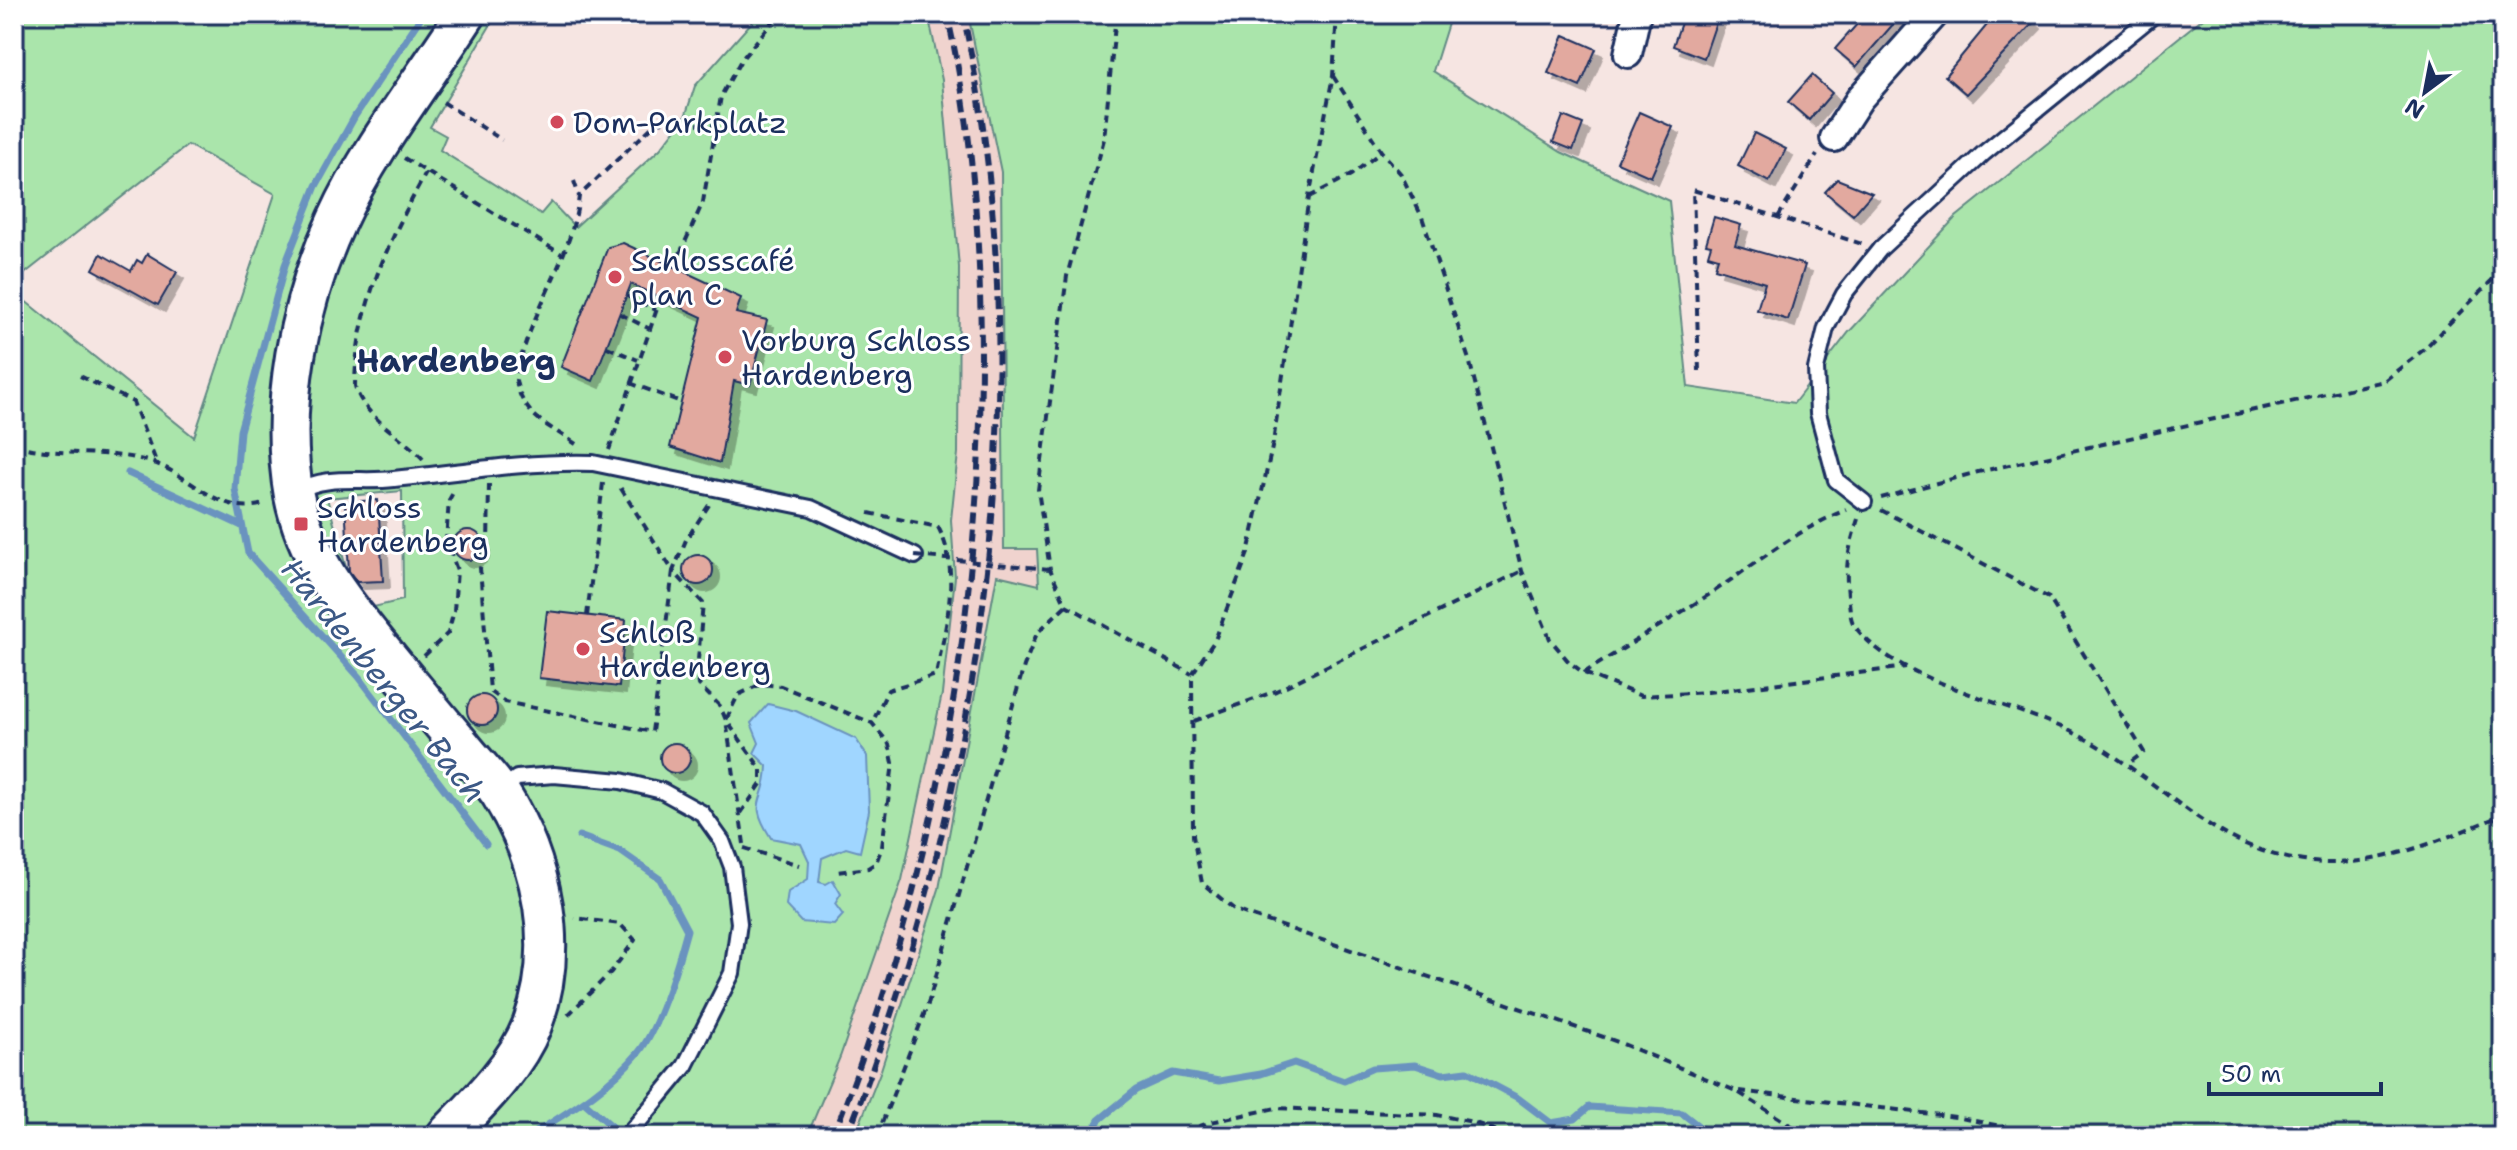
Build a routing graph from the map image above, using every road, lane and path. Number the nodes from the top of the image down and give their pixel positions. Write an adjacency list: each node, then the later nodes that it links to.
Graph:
1 (466, 14): 14 (main road)
2 (779, 14): 11 (path)
3 (1116, 14): 50 (path)
4 (1337, 14): 9 (path)
5 (1637, 14): 8 (street)
6 (1935, 14): 12 (street)
7 (2155, 14): 21 (lane)
8 (1628, 54)
9 (1333, 76): 15 (path); 19 (path)
10 (444, 103): 13 (path)
11 (715, 125): 18 (path); 23 (path)
12 (1834, 138): 20 (path)
13 (502, 140)
14 (381, 144): 16 (path); 45 (main road)
15 (1381, 151): 19 (path); 52 (path)
16 (426, 173): 22 (path); 40 (path)
17 (574, 181): 18 (path)
18 (579, 196): 22 (path)
19 (1309, 197): 57 (path)
20 (1778, 217): 21 (path); 32 (path)
21 (1880, 249): 46 (lane)
22 (563, 255): 38 (path)
23 (674, 267)
24 (2503, 269): 46 (path)
25 (627, 296): 27 (path)
26 (661, 297): 27 (path)
27 (656, 310): 29 (path)
28 (620, 314): 29 (path)
29 (650, 329): 31 (path)
30 (607, 347): 31 (path)
31 (638, 360): 34 (path)
32 (1699, 371)
33 (80, 376): 37 (path)
34 (630, 383): 35 (path); 38 (path)
35 (681, 402)
36 (14, 445): 37 (path)
37 (157, 464): 47 (path)
38 (599, 464): 39 (lane); 44 (lane); 51 (path); 54 (path)
39 (496, 468): 40 (lane); 41 (path)
40 (434, 474): 45 (lane)
41 (488, 487): 42 (path); 51 (path)
42 (477, 488)
43 (466, 489): 58 (path)
44 (719, 490): 48 (lane); 51 (path)
45 (294, 494): 58 (main road)
46 (1864, 502): 55 (path); 56 (path); 62 (path)
47 (256, 507)
48 (825, 514): 49 (lane); 61 (path)
49 (915, 556): 50 (path, bridge)
50 (1050, 569): 53 (path)
51 (673, 571): 59 (path)
52 (1522, 571): 56 (path); 60 (path)
53 (1066, 605): 57 (path); 75 (path)
54 (587, 615)
55 (1906, 667): 56 (path); 62 (path)
56 (1584, 673)
57 (1192, 674): 60 (path)
58 (403, 676): 63 (main road)
59 (726, 720): 61 (path); 64 (path); 64 (path)
60 (1193, 722): 72 (path)
61 (872, 723): 69 (path)
62 (2127, 765): 65 (path)
63 (499, 791): 68 (lane); 70 (main road)
64 (741, 813): 66 (path)
65 (2503, 815)
66 (744, 848): 67 (path); 68 (path)
67 (799, 865)
68 (732, 867): 74 (lane)
69 (836, 872)
70 (542, 892): 71 (main road); 71 (path)
71 (531, 1026): 73 (main road)
72 (1736, 1091): 78 (path); 79 (path)
73 (446, 1136)
74 (627, 1136)
75 (877, 1136)
76 (1172, 1136): 77 (path)
77 (1511, 1136)
78 (1808, 1136)
79 (2049, 1136)

